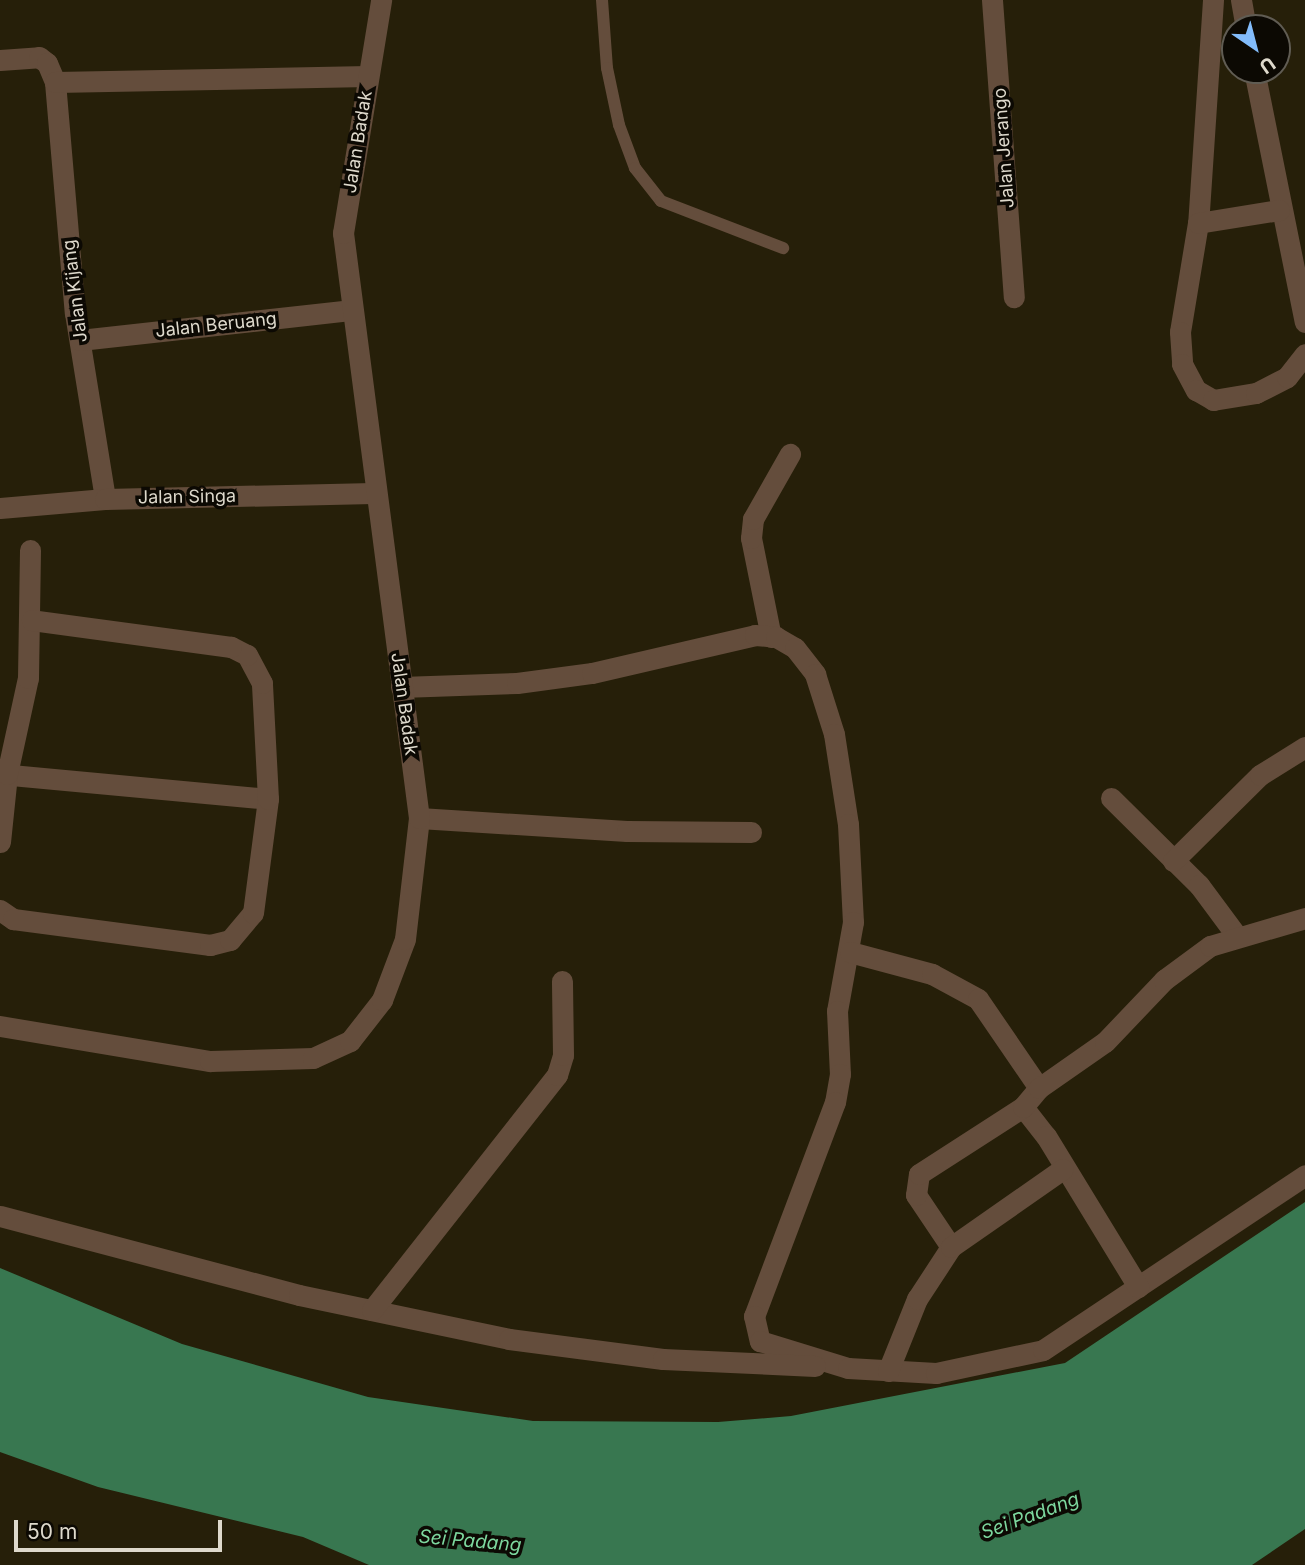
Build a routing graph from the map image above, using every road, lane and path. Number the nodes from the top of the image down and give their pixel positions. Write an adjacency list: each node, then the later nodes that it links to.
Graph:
1 (381, 0): 6 (street, Jalan Badak)
2 (602, 0): 11 (lane)
3 (992, 0): 12 (street, Jalan Jerango)
4 (1213, 0): 10 (street)
5 (0, 60): 7 (street)
6 (368, 76): 7 (street); 13 (street, Jalan Badak)
7 (55, 82): 15 (street, Jalan Kijang)
8 (1256, 84): 9 (street)
9 (1279, 210): 10 (street); 14 (street)
10 (1198, 223): 16 (street)
11 (783, 248)
12 (1014, 297)
13 (352, 310): 15 (street, Jalan Beruang); 18 (street, Jalan Badak)
14 (1305, 322)
15 (80, 340): 19 (street, Jalan Kijang)
16 (1305, 354)
17 (790, 454): 23 (street)
18 (373, 493): 19 (street, Jalan Singa); 24 (street, Jalan Badak)
19 (105, 499): 20 (street, Jalan Singa)
20 (0, 508)
21 (30, 551): 22 (street)
22 (32, 620): 26 (street); 28 (street)
23 (771, 637): 24 (street); 36 (street)
24 (401, 687): 29 (street, Jalan Badak)
25 (1305, 747): 32 (street)
26 (4, 774): 28 (street); 31 (street)
27 (1111, 798): 32 (street)
28 (268, 799): 33 (street)
29 (419, 818): 30 (street); 38 (street, Jalan Badak)
30 (751, 832)
31 (0, 842)
32 (1172, 861): 35 (street)
33 (0, 910)
34 (1305, 918): 35 (street)
35 (1236, 935): 39 (street)
36 (850, 952): 39 (street); 47 (street)
37 (562, 981): 46 (street)
38 (0, 1026)
39 (1039, 1088): 40 (street)
40 (1023, 1107): 41 (street); 44 (street)
41 (1063, 1169): 44 (street); 45 (street)
42 (1305, 1175): 45 (street)
43 (0, 1216): 46 (street)
44 (951, 1247): 48 (street)
45 (1138, 1287): 48 (street)
46 (372, 1310): 47 (street)
47 (848, 1368): 48 (street)
48 (887, 1371)

